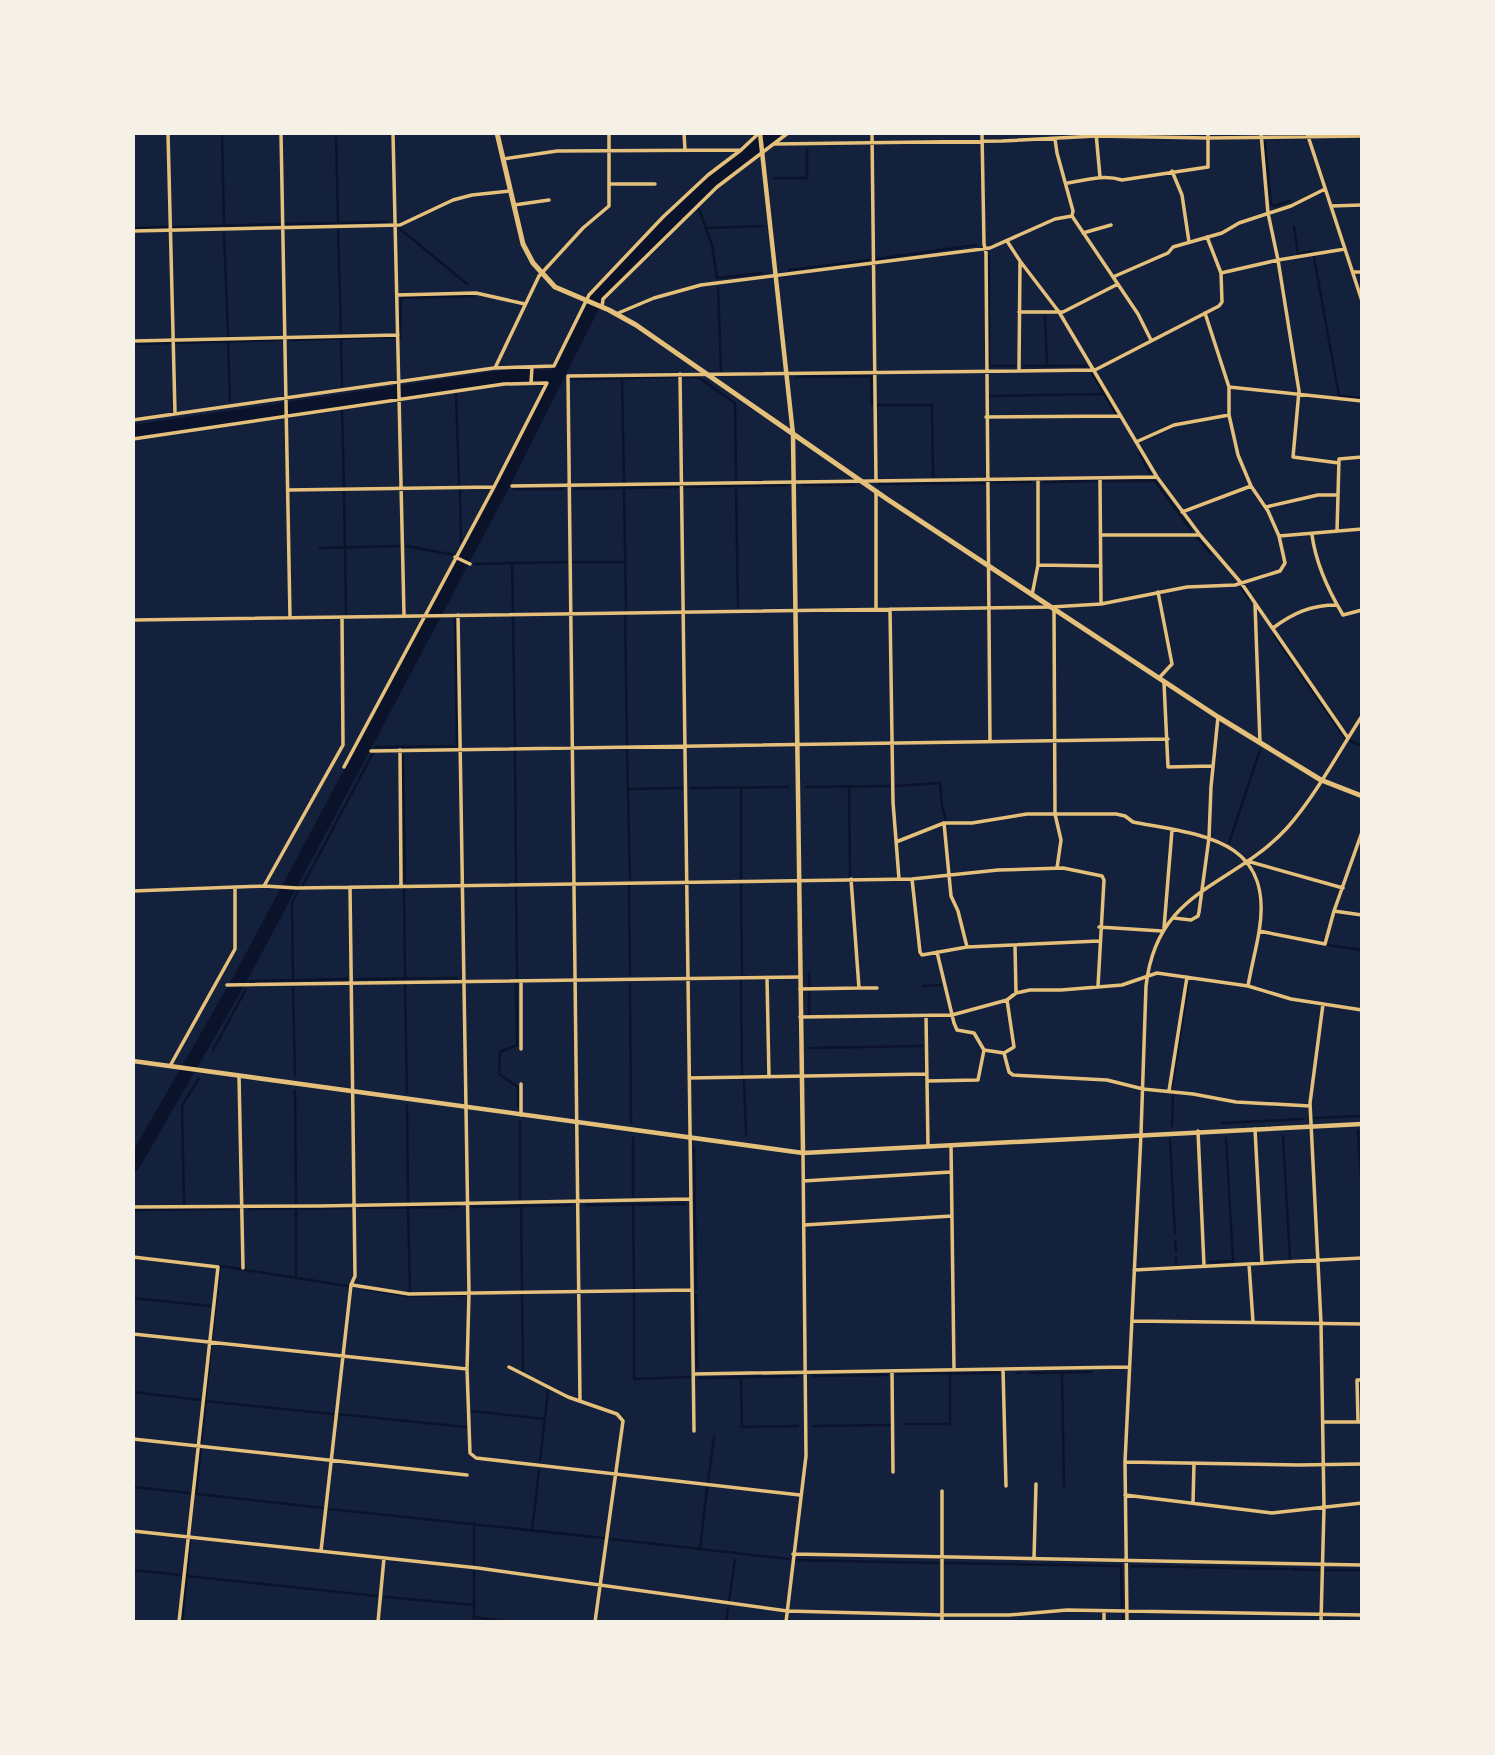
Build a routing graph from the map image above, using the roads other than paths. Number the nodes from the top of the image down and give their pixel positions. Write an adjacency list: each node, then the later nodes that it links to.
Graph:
1 (168, 133): 42 (street)
2 (281, 133): 41 (street)
3 (393, 133): 39 (street)
4 (497, 133): 25 (main road)
5 (609, 133): 23 (street)
6 (684, 133): 21 (street)
7 (760, 133): 22 (street); 24 (street)
8 (788, 133): 20 (street)
9 (872, 133): 19 (street)
10 (982, 133): 18 (street)
11 (1096, 134): 15 (street); 17 (street); 27 (street)
12 (1261, 135): 13 (street); 15 (street); 37 (street)
13 (1307, 135): 14 (street); 31 (street)
14 (1354, 135): 16 (street)
15 (1208, 136): 26 (street)
16 (1362, 136)
17 (1055, 139): 18 (street); 28 (street)
18 (982, 142): 19 (street); 48 (street)
19 (872, 143): 20 (street); 52 (street)
20 (774, 144): 24 (street)
21 (685, 149): 22 (street); 23 (street)
22 (741, 149): 61 (street)
23 (609, 151): 25 (street); 29 (street)
24 (763, 151): 57 (street); 64 (street)
25 (503, 159): 32 (main road)
26 (1171, 171): 27 (street); 47 (street)
27 (1100, 177): 28 (street)
28 (1067, 183): 38 (street)
29 (610, 184): 30 (street); 55 (street)
30 (655, 184)
31 (1325, 189): 36 (street); 37 (street)
32 (510, 191): 35 (main road); 39 (street)
33 (550, 200): 35 (street)
34 (1362, 205): 36 (street)
35 (513, 206): 55 (main road)
36 (1331, 206): 49 (street)
37 (1268, 213): 45 (street); 50 (street)
38 (1072, 216): 44 (street); 46 (street)
39 (395, 225): 41 (street); 60 (street)
40 (1111, 225): 44 (street)
41 (283, 228): 42 (street); 70 (street)
42 (171, 230): 43 (street); 71 (street)
43 (133, 231)
44 (1083, 233): 58 (street)
45 (1207, 237): 47 (street); 56 (street)
46 (1007, 241): 48 (street); 51 (street)
47 (1189, 242): 58 (street)
48 (985, 249): 52 (street); 77 (street)
49 (1345, 249): 50 (street); 53 (street)
50 (1278, 260): 56 (street); 86 (street)
51 (1020, 261): 65 (street); 66 (street)
52 (873, 264): 57 (street); 79 (street)
53 (1353, 272): 54 (street); 62 (street)
54 (1362, 272)
55 (542, 274): 61 (main road); 63 (street)
56 (1220, 274): 67 (street)
57 (777, 276): 68 (street); 82 (street)
58 (1113, 277): 59 (street)
59 (1118, 284): 65 (street); 72 (street)
60 (397, 295): 63 (street); 69 (street)
61 (586, 301): 64 (main road); 74 (street)
62 (1362, 301)
63 (525, 304): 75 (street)
64 (600, 307): 68 (main road)
65 (1059, 312): 66 (street); 78 (street)
66 (1019, 313): 76 (street)
67 (1205, 313): 72 (street); 85 (street)
68 (616, 314): 81 (main road)
69 (398, 335): 70 (street); 83 (street)
70 (286, 337): 71 (street); 87 (street)
71 (173, 340): 73 (street); 90 (street)
72 (1151, 340): 78 (street)
73 (133, 341)
74 (532, 367): 75 (street); 84 (street)
75 (494, 368): 83 (street)
76 (1019, 369): 77 (street); 78 (street)
77 (986, 370): 79 (street); 94 (street)
78 (1095, 370): 93 (street)
79 (874, 372): 82 (street); 105 (street)
80 (680, 374): 81 (street); 108 (street); 110 (street)
81 (707, 374): 82 (street); 96 (main road)
82 (788, 374): 96 (street)
83 (398, 382): 87 (street); 88 (street)
84 (531, 383): 88 (street); 112 (street)
85 (1229, 387): 86 (street); 91 (street)
86 (1298, 394): 89 (street); 100 (street)
87 (287, 399): 90 (street); 92 (street)
88 (398, 400): 92 (street); 113 (street)
89 (1362, 401)
90 (175, 413): 95 (street)
91 (1229, 415): 98 (street); 111 (street)
92 (287, 416): 97 (street); 114 (street)
93 (1122, 416): 94 (street); 98 (street)
94 (986, 417): 104 (street)
95 (133, 420)
96 (793, 434): 106 (street); 107 (main road)
97 (133, 439)
98 (1136, 442): 101 (street)
99 (1362, 457): 100 (street)
100 (1339, 463): 116 (street)
101 (1157, 477): 102 (street); 118 (street)
102 (1100, 478): 103 (street); 121 (street)
103 (1038, 479): 104 (street); 127 (street)
104 (988, 480): 105 (street); 129 (street)
105 (876, 481): 107 (street)
106 (794, 482): 107 (street); 108 (street); 140 (street)
107 (862, 482): 115 (main road)
108 (682, 484): 110 (street); 142 (street)
109 (512, 486): 110 (street)
110 (569, 486): 143 (street)
111 (1251, 486): 117 (street); 118 (street)
112 (494, 487): 113 (street); 125 (street)
113 (401, 488): 114 (street); 144 (street)
114 (288, 490): 148 (street)
115 (876, 491): 129 (main road); 138 (street)
116 (1338, 495): 117 (street); 120 (street)
117 (1266, 507): 124 (street)
118 (1182, 512): 122 (street)
119 (1362, 530): 120 (street)
120 (1337, 531): 123 (street)
121 (1101, 535): 122 (street); 128 (street)
122 (1200, 535): 130 (street)
123 (1312, 535): 124 (street); 135 (street)
124 (1279, 536): 130 (street)
125 (455, 557): 126 (street); 145 (street)
126 (470, 564)
127 (1038, 565): 128 (street); 132 (street)
128 (1101, 566): 134 (street)
129 (988, 567): 132 (main road); 136 (street)
130 (1242, 584): 131 (street); 133 (street)
131 (1158, 592): 134 (street); 151 (street)
132 (1032, 595): 137 (main road)
133 (1255, 601): 150 (street); 161 (street)
134 (1101, 604): 137 (street)
135 (1336, 605): 141 (street); 150 (street)
136 (988, 607): 137 (street); 139 (street); 159 (street)
137 (1053, 608): 151 (main road); 158 (street)
138 (877, 609): 139 (street); 140 (street)
139 (890, 609): 160 (street)
140 (796, 610): 142 (street); 162 (street)
141 (1362, 610)
142 (684, 611): 143 (street); 163 (street)
143 (571, 613): 146 (street); 164 (street)
144 (404, 615): 145 (street); 147 (street)
145 (425, 615): 146 (street); 169 (street)
146 (458, 615): 165 (street)
147 (342, 617): 148 (street); 188 (street)
148 (290, 618): 149 (street)
149 (133, 620)
150 (1273, 628): 156 (street)
151 (1162, 679): 153 (main road); 157 (street)
152 (1362, 716): 154 (street)
153 (1218, 717): 161 (main road); 168 (street)
154 (1356, 725): 155 (street); 156 (street)
155 (1362, 725)
156 (1348, 738): 170 (street)
157 (1168, 739): 158 (street); 168 (street)
158 (1054, 740): 159 (street); 172 (street)
159 (990, 742): 160 (street)
160 (892, 743): 162 (street); 177 (street)
161 (1260, 743): 170 (main road)
162 (797, 744): 163 (street); 184 (street)
163 (685, 746): 164 (street); 185 (street)
164 (572, 748): 165 (street); 186 (street)
165 (461, 749): 166 (street); 187 (street)
166 (400, 750): 167 (street); 189 (street)
167 (371, 751)
168 (1212, 766): 176 (street)
169 (344, 767)
170 (1321, 780): 171 (main road); 178 (street)
171 (1362, 796)
172 (1055, 814): 173 (street); 174 (street); 179 (street)
173 (944, 823): 177 (street); 180 (street)
174 (1172, 830): 176 (street); 199 (street)
175 (1362, 832): 192 (street)
176 (1209, 838): 178 (street); 193 (street)
177 (896, 842): 183 (street)
178 (1247, 861): 192 (street); 193 (street); 200 (street)
179 (1057, 868): 180 (street); 198 (street)
180 (949, 876): 181 (street); 203 (street)
181 (912, 878): 183 (street); 204 (street)
182 (851, 879): 183 (street); 184 (street); 217 (street)
183 (899, 879)
184 (799, 880): 185 (street); 206 (street)
185 (687, 881): 186 (street); 208 (street)
186 (575, 883): 187 (street); 210 (street)
187 (462, 885): 189 (street); 211 (street)
188 (264, 886): 190 (street); 191 (street)
189 (401, 886): 191 (street)
190 (235, 887): 194 (street); 231 (street)
191 (350, 887): 213 (street)
192 (1343, 888): 195 (street)
193 (1201, 890): 197 (street); 197 (street)
194 (133, 891)
195 (1334, 911): 196 (street); 200 (street)
196 (1362, 915)
197 (1172, 918): 199 (street)
198 (1100, 927): 199 (street); 201 (street)
199 (1163, 930): 205 (street)
200 (1259, 931): 216 (street)
201 (1099, 941): 202 (street); 215 (street)
202 (1015, 945): 203 (street); 220 (street)
203 (967, 947): 204 (street)
204 (937, 952): 224 (street)
205 (1147, 976): 207 (street); 215 (street); 239 (street)
206 (800, 977): 209 (street); 219 (street)
207 (1187, 977): 216 (street); 240 (street)
208 (687, 978): 209 (street); 210 (street); 236 (street)
209 (767, 978): 235 (street)
210 (575, 979): 212 (street); 245 (street)
211 (464, 981): 212 (street); 213 (street); 243 (street)
212 (520, 981): 227 (street)
213 (352, 983): 214 (street); 241 (street)
214 (227, 985)
215 (1098, 986): 220 (street)
216 (1248, 986): 222 (street)
217 (859, 988): 218 (street); 219 (street)
218 (877, 988)
219 (800, 989): 226 (street)
220 (1016, 993): 221 (street)
221 (1007, 1000): 224 (street); 229 (street)
222 (1323, 1004): 223 (street); 242 (street)
223 (1362, 1010)
224 (952, 1015): 225 (street); 228 (street)
225 (926, 1016): 226 (street); 232 (street)
226 (800, 1017): 234 (street)
227 (521, 1049)
228 (984, 1050): 229 (street); 237 (street)
229 (1004, 1053): 239 (street)
230 (133, 1061): 231 (street)
231 (170, 1066): 233 (street)
232 (927, 1074): 234 (street); 237 (street)
233 (239, 1076): 241 (street); 261 (street)
234 (801, 1076): 235 (street); 254 (street)
235 (769, 1077): 236 (street)
236 (689, 1078): 251 (street)
237 (927, 1081): 253 (street)
238 (521, 1084): 244 (street)
239 (1143, 1089): 240 (street); 250 (street)
240 (1169, 1091): 242 (street)
241 (354, 1092): 243 (street); 260 (street)
242 (1310, 1106): 247 (street)
243 (466, 1107): 244 (street); 259 (street)
244 (521, 1115): 245 (street)
245 (578, 1122): 251 (street); 258 (street)
246 (1362, 1124): 247 (street)
247 (1311, 1126): 248 (street); 267 (street)
248 (1255, 1129): 249 (street); 268 (street)
249 (1198, 1131): 250 (street); 270 (street)
250 (1142, 1134): 252 (street); 272 (street)
251 (690, 1137): 254 (street); 257 (street)
252 (951, 1145): 253 (street); 255 (street)
253 (928, 1146): 254 (street)
254 (803, 1153): 256 (street)
255 (951, 1172): 256 (street); 263 (street)
256 (803, 1181): 264 (street)
257 (690, 1199): 258 (street); 274 (street)
258 (578, 1201): 259 (street); 275 (street)
259 (467, 1203): 260 (street); 276 (street)
260 (355, 1205): 261 (street); 273 (street)
261 (242, 1206): 262 (street); 271 (street)
262 (133, 1207)
263 (952, 1216): 264 (street); 287 (street)
264 (804, 1225): 290 (street)
265 (133, 1257): 282 (street)
266 (1362, 1258): 267 (street)
267 (1318, 1260): 268 (street); 279 (street)
268 (1262, 1263): 269 (street)
269 (1249, 1264): 270 (street); 278 (street)
270 (1204, 1266): 272 (street)
271 (243, 1268)
272 (1135, 1270): 277 (street)
273 (351, 1284): 276 (street); 283 (street)
274 (692, 1290): 275 (street); 291 (street)
275 (580, 1292): 276 (street); 293 (street)
276 (469, 1293): 286 (street)
277 (1132, 1321): 278 (street); 285 (street)
278 (1253, 1322): 279 (street)
279 (1321, 1323): 280 (street); 294 (street)
280 (1362, 1324)
281 (133, 1334): 282 (street)
282 (209, 1342): 283 (street); 298 (street)
283 (343, 1356): 286 (street); 299 (street)
284 (509, 1367): 293 (street)
285 (1129, 1367): 288 (street); 300 (street)
286 (467, 1369): 305 (street)
287 (954, 1369): 288 (street); 289 (street)
288 (1003, 1369): 308 (street)
289 (892, 1371): 290 (street); 304 (street)
290 (805, 1372): 291 (street); 310 (street)
291 (693, 1374): 296 (street)
292 (1362, 1380): 295 (street)
293 (580, 1401): 305 (street)
294 (1323, 1422): 295 (street); 302 (street)
295 (1360, 1422)
296 (694, 1431)
297 (133, 1439): 298 (street)
298 (198, 1446): 299 (street); 316 (street)
299 (331, 1461): 306 (street); 317 (street)
300 (1125, 1462): 301 (street); 311 (street)
301 (1194, 1463): 302 (street); 312 (street)
302 (1324, 1463): 303 (street); 314 (street)
303 (1362, 1464)
304 (893, 1472)
305 (616, 1474): 310 (street); 325 (street)
306 (467, 1475)
307 (1036, 1484): 321 (street)
308 (1006, 1486)
309 (942, 1491): 319 (street)
310 (800, 1495): 318 (street)
311 (1125, 1496): 312 (street); 322 (street)
312 (1193, 1503): 314 (street)
313 (1362, 1503): 314 (street)
314 (1324, 1508): 323 (street)
315 (133, 1531): 316 (street)
316 (188, 1537): 317 (street); 334 (street)
317 (320, 1551): 320 (street)
318 (793, 1554): 319 (street); 326 (street)
319 (942, 1557): 321 (street); 331 (street)
320 (384, 1558): 325 (street); 335 (street)
321 (1034, 1559): 322 (street)
322 (1125, 1562): 323 (street); 328 (street)
323 (1322, 1565): 324 (street); 330 (street)
324 (1362, 1565)
325 (600, 1586): 326 (street); 336 (street)
326 (787, 1611): 329 (street); 337 (street)
327 (1104, 1611): 328 (street); 332 (street); 341 (street)
328 (1127, 1611): 330 (street); 342 (street)
329 (866, 1613): 331 (street); 338 (street)
330 (1321, 1614): 333 (street); 343 (street)
331 (941, 1615): 332 (street); 339 (street)
332 (1009, 1615): 340 (street)
333 (1362, 1615)
334 (179, 1622)
335 (378, 1622)
336 (595, 1622)
337 (786, 1622)
338 (865, 1622)
339 (942, 1622)
340 (1009, 1622)
341 (1104, 1622)
342 (1127, 1622)
343 (1321, 1622)

